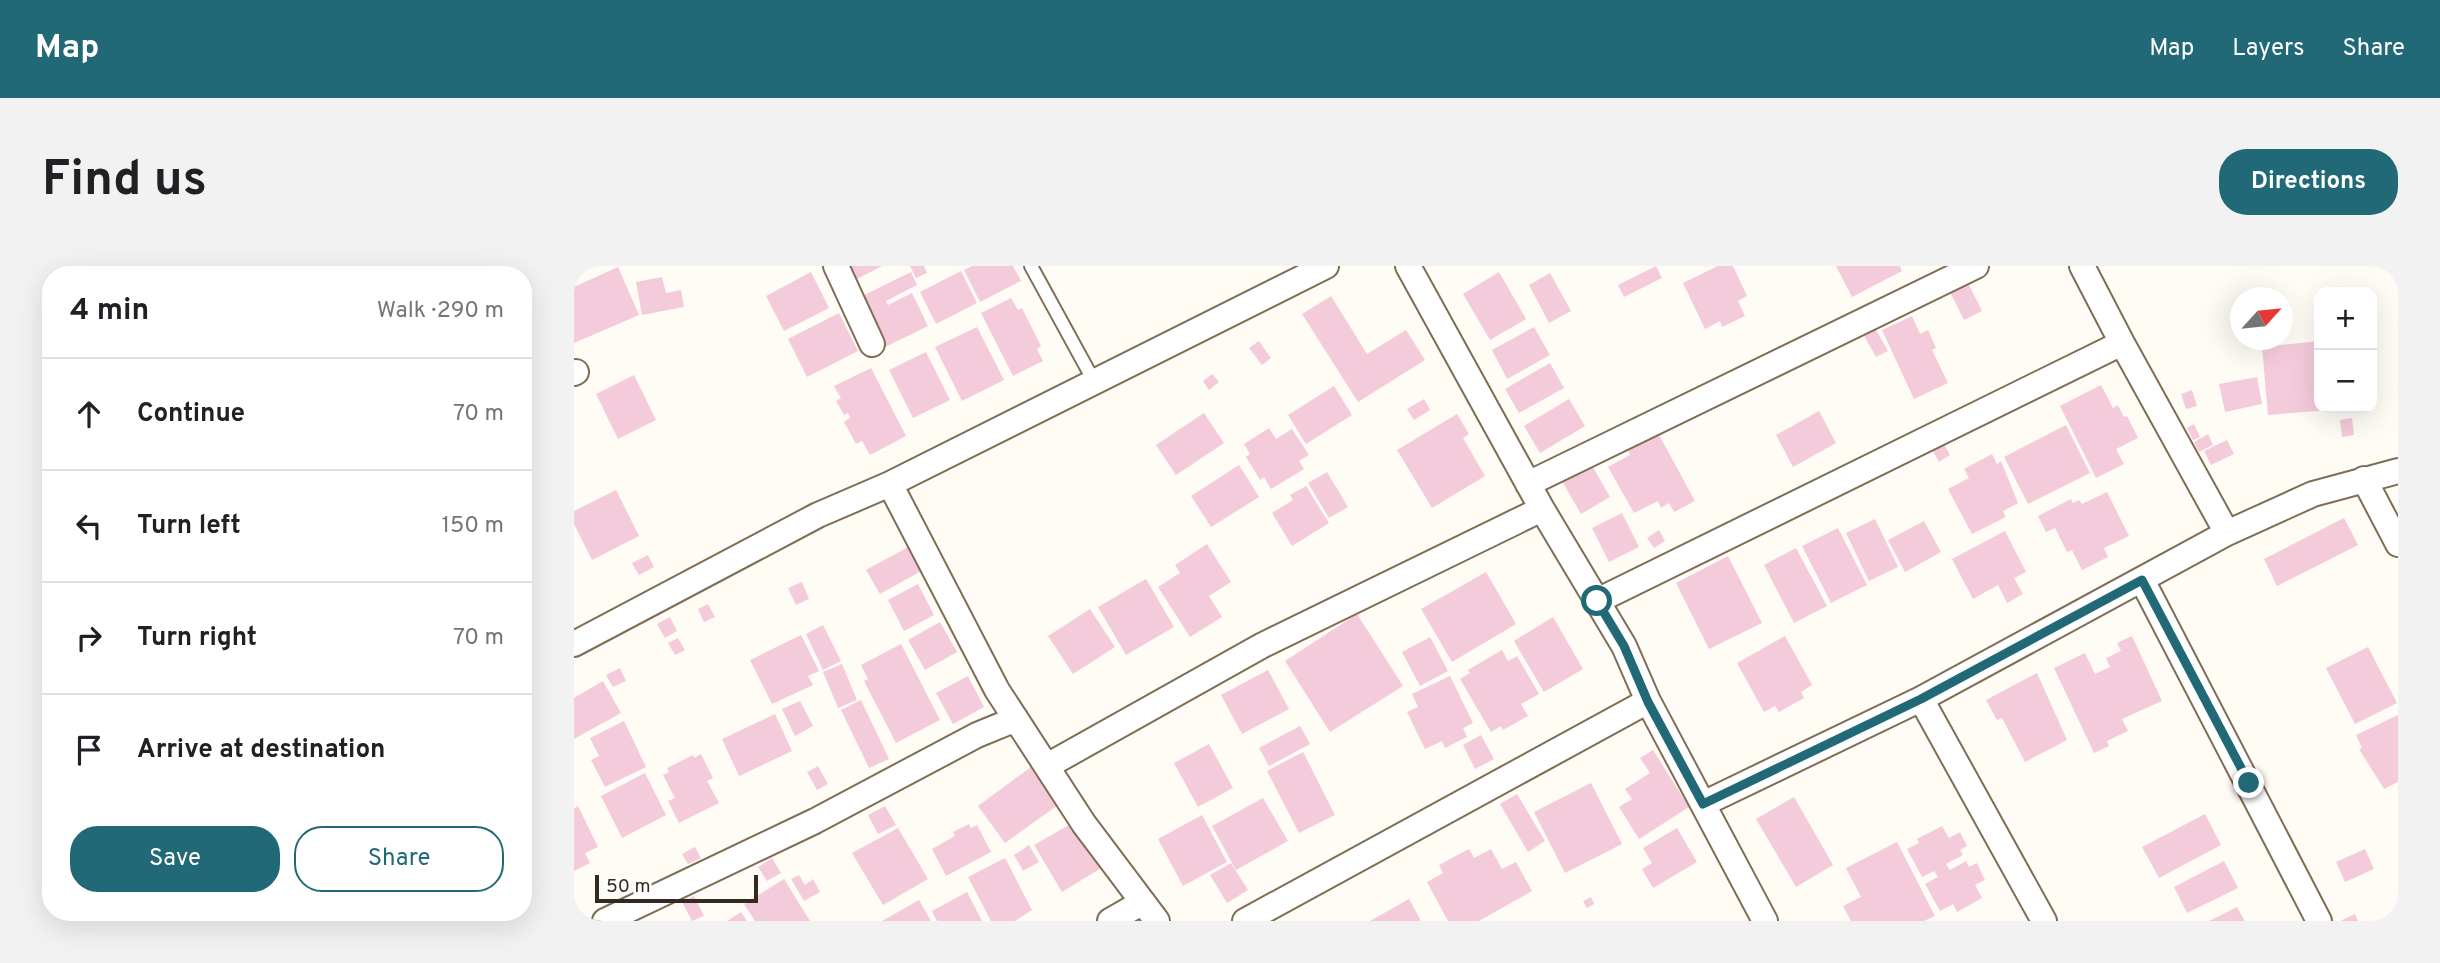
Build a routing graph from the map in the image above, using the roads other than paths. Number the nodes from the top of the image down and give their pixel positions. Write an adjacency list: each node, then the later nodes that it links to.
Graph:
1 (836, 266): 8 (street)
2 (1031, 266): 9 (lane)
3 (1326, 266): 9 (street)
4 (1408, 266): 13 (street)
5 (1976, 266): 13 (street)
6 (2082, 266): 7 (street)
7 (2122, 343): 15 (street); 18 (street)
8 (872, 344)
9 (1094, 383): 12 (street)
10 (2398, 471): 11 (street)
11 (2364, 479): 15 (street); 16 (street)
12 (890, 484): 19 (street); 22 (street)
13 (1528, 484): 14 (street)
14 (1542, 509): 18 (street); 23 (street)
15 (2227, 533): 17 (street)
16 (2398, 544)
17 (2142, 580): 20 (street); 31 (street)
18 (1597, 601): 21 (street)
19 (574, 644)
20 (1921, 699): 24 (street); 30 (street)
21 (1648, 702): 24 (street); 29 (street)
22 (1016, 719): 23 (street); 27 (street)
23 (1047, 766): 25 (street)
24 (1703, 804): 26 (street)
25 (1150, 911): 28 (street)
26 (1755, 918)
27 (605, 921)
28 (1110, 921)
29 (1245, 921)
30 (2045, 921)
31 (2319, 921)

